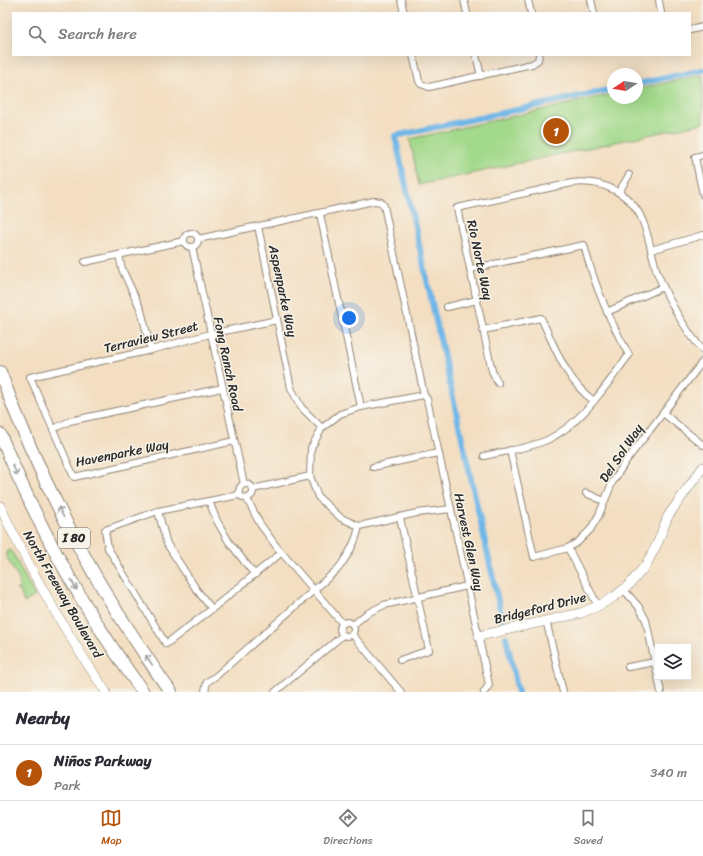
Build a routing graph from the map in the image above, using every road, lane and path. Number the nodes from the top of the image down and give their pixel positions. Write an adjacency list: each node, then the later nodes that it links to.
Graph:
1 (401, 0): 6 (street)
2 (464, 0): 7 (street)
3 (528, 0): 8 (street)
4 (591, 0): 9 (street)
5 (659, 0): 10 (street)
6 (404, 12)
7 (467, 12)
8 (530, 12)
9 (594, 12)
10 (662, 12)
11 (703, 28): 12 (street)
12 (691, 30)
13 (413, 56): 16 (street)
14 (476, 56): 16 (street)
15 (538, 58): 16 (street)
16 (481, 76)
17 (703, 156): 20 (street)
18 (629, 175): 19 (street)
19 (619, 192): 27 (street); 30 (street, Rio Norte Way)
20 (703, 195)
21 (320, 214): 22 (street); 45 (street, Harvest Glen Way); 47 (street)
22 (258, 226): 24 (street); 35 (street, Aspenparke Way)
23 (703, 235): 27 (street)
24 (198, 239): 25 (street); 26 (street)
25 (184, 241): 26 (street); 28 (street)
26 (192, 247): 37 (street, Fong Ranch Road)
27 (650, 250): 31 (street)
28 (119, 255): 29 (street); 38 (street)
29 (85, 262)
30 (470, 269): 32 (street, Rio Norte Way); 34 (street)
31 (663, 287): 34 (street); 39 (street)
32 (477, 300): 33 (street); 36 (street, Rio Norte Way)
33 (447, 307)
34 (607, 312): 46 (street)
35 (277, 320): 37 (street, Terraview Street); 49 (street, Aspenparke Way)
36 (483, 330): 43 (street, Rio Norte Way); 46 (street)
37 (210, 334): 38 (street, Terraview Street); 44 (street, Fong Ranch Road)
38 (151, 350): 42 (street, Terraview Street)
39 (703, 351)
40 (703, 361): 48 (street, Del Sol Way)
41 (0, 372): 94 (highway, I 80, one-way to 41)
42 (30, 377): 50 (street, Havenparke Way)
43 (498, 383)
44 (222, 388): 50 (street); 52 (street, Fong Ranch Road)
45 (424, 395): 47 (street); 55 (street, Harvest Glen Way)
46 (594, 401): 54 (street)
47 (361, 407): 49 (street)
48 (662, 413): 53 (street); 65 (street, Del Sol Way)
49 (322, 428): 59 (street)
50 (53, 429): 52 (street, Havenparke Way)
51 (0, 434): 93 (highway, I 80, one-way to 93)
52 (234, 441): 60 (street, Fong Ranch Road)
53 (703, 445)
54 (510, 450): 56 (street); 72 (street, Del Sol Way)
55 (438, 453): 57 (street); 68 (street, Harvest Glen Way)
56 (484, 456)
57 (373, 466)
58 (703, 467): 76 (street, Bridgeford Drive)
59 (310, 476): 61 (street); 71 (street)
60 (244, 484): 61 (street); 63 (street)
61 (253, 489): 64 (street)
62 (586, 493): 65 (street)
63 (239, 495): 64 (street); 66 (street)
64 (247, 498): 73 (street)
65 (604, 501): 72 (street, Del Sol Way)
66 (209, 502): 69 (street); 74 (street)
67 (0, 506): 92 (street, North Freeway Boulevard)
68 (451, 509): 70 (street); 75 (street, Harvest Glen Way)
69 (158, 511): 80 (street); 80 (street)
70 (400, 518): 71 (street); 78 (street)
71 (359, 526): 77 (street)
72 (568, 548): 79 (street)
73 (281, 553): 74 (street); 77 (street)
74 (255, 575): 80 (street)
75 (467, 586): 78 (street); 86 (street, Harvest Glen Way)
76 (624, 590): 79 (street, Bridgeford Drive); 88 (street)
77 (314, 591): 82 (street); 91 (street)
78 (418, 597): 83 (street); 87 (street)
79 (598, 606): 81 (street, Bridgeford Drive)
80 (212, 609)
81 (546, 620): 86 (street, Bridgeford Drive); 98 (street)
82 (343, 624): 83 (street); 85 (street)
83 (353, 625): 84 (street)
84 (352, 634): 85 (street); 96 (street)
85 (344, 635): 95 (street)
86 (478, 636): 97 (street, Harvest Glen Way)
87 (400, 660)
88 (655, 662): 89 (street)
89 (628, 667)
90 (659, 680): 99 (street)
91 (206, 691)
92 (106, 692)
93 (143, 692)
94 (171, 692)
95 (275, 692)
96 (400, 692)
97 (484, 692)
98 (563, 692)
99 (661, 692)

